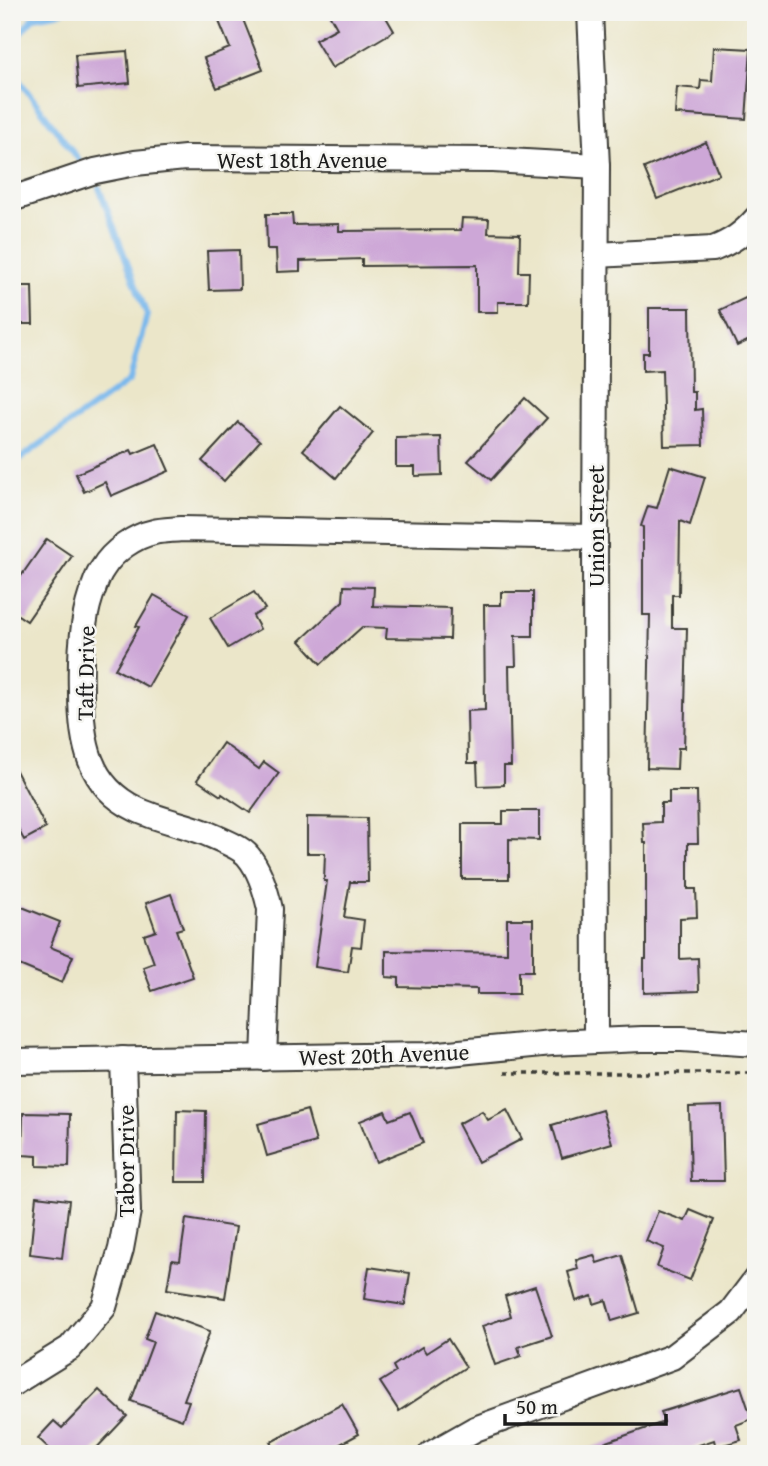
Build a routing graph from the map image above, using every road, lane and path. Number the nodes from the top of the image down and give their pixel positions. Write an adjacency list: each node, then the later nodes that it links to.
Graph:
1 (590, 12): 2 (street, Union Street)
2 (597, 166): 3 (street, West 18th Avenue); 5 (street, Union Street)
3 (12, 199)
4 (756, 219): 5 (street)
5 (596, 255): 6 (street, Union Street)
6 (595, 537): 7 (street, Union Street); 9 (street, Taft Drive)
7 (596, 1040): 8 (street, West 20th Avenue); 9 (street, West 20th Avenue)
8 (756, 1044)
9 (264, 1058): 10 (street, West 20th Avenue)
10 (123, 1059): 11 (street, West 20th Avenue); 15 (street, Tabor Drive)
11 (12, 1060)
12 (500, 1073): 13 (path)
13 (756, 1073)
14 (756, 1279): 16 (street)
15 (12, 1384)
16 (430, 1454)

